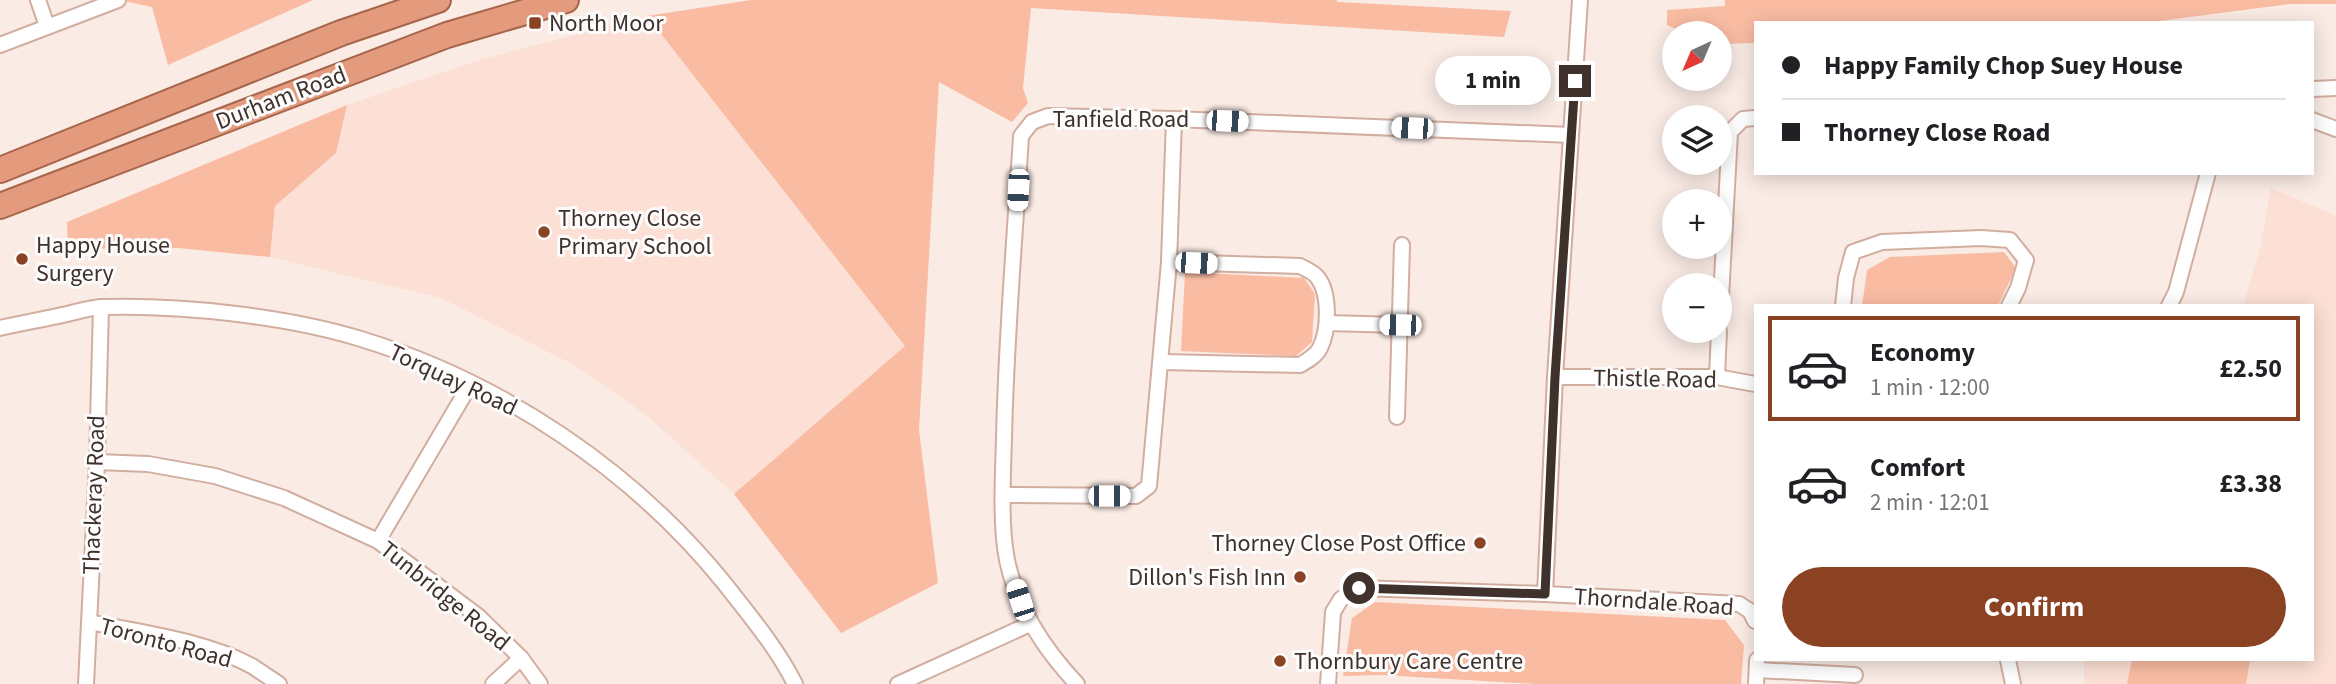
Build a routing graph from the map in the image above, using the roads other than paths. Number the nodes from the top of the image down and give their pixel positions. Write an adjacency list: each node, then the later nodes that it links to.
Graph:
1 (38, 0): 6 (street)
2 (118, 0): 6 (street)
3 (438, 0): 15 (highway, Durham Road)
4 (566, 0): 17 (highway, Durham Road)
5 (1580, 0): 14 (street)
6 (47, 26): 7 (street)
7 (0, 45)
8 (2336, 88): 9 (street)
9 (2314, 89)
10 (1754, 118): 20 (street)
11 (1174, 119): 14 (street, Tanfield Road); 19 (street); 36 (street, Tanfield Road)
12 (2314, 121): 13 (street)
13 (2336, 129)
14 (1571, 135): 30 (street)
15 (0, 170)
16 (2207, 175): 23 (street)
17 (0, 206)
18 (1402, 245): 26 (street)
19 (1169, 262): 25 (street); 29 (street)
20 (1722, 273)
21 (1843, 304): 22 (street)
22 (2010, 304)
23 (2170, 304)
24 (101, 307): 27 (street, Torquay Road); 32 (street, Torquay Road); 35 (street, Thackeray Road)
25 (1327, 323): 26 (street); 29 (street)
26 (1400, 325): 34 (street)
27 (0, 328)
28 (1718, 343): 31 (street)
29 (1162, 362): 36 (street)
30 (1555, 377): 31 (street, Thistle Road); 38 (street)
31 (1717, 377): 33 (street, Thistle Road)
32 (471, 383): 37 (street); 50 (street, Torquay Road)
33 (1754, 384)
34 (1398, 417)
35 (97, 462): 37 (street, Tunbridge Road); 40 (street, Thackeray Road)
36 (1003, 495): 41 (street, Tanfield Road)
37 (378, 541): 42 (street, Tunbridge Road)
38 (1545, 594): 39 (street, Thorndale Road); 53 (street, Thorndale Road)
39 (1754, 619)
40 (89, 622): 46 (street, Thackeray Road); 47 (street, Toronto Road)
41 (1030, 624): 51 (street); 52 (street, Tanfield Road)
42 (521, 658): 48 (street); 49 (street, Tunbridge Road)
43 (2008, 661): 54 (street)
44 (1757, 671): 45 (street)
45 (1855, 675)
46 (86, 684)
47 (279, 684)
48 (493, 684)
49 (540, 684)
50 (795, 684)
51 (898, 684)
52 (1077, 684)
53 (1328, 684)
54 (2013, 684)

